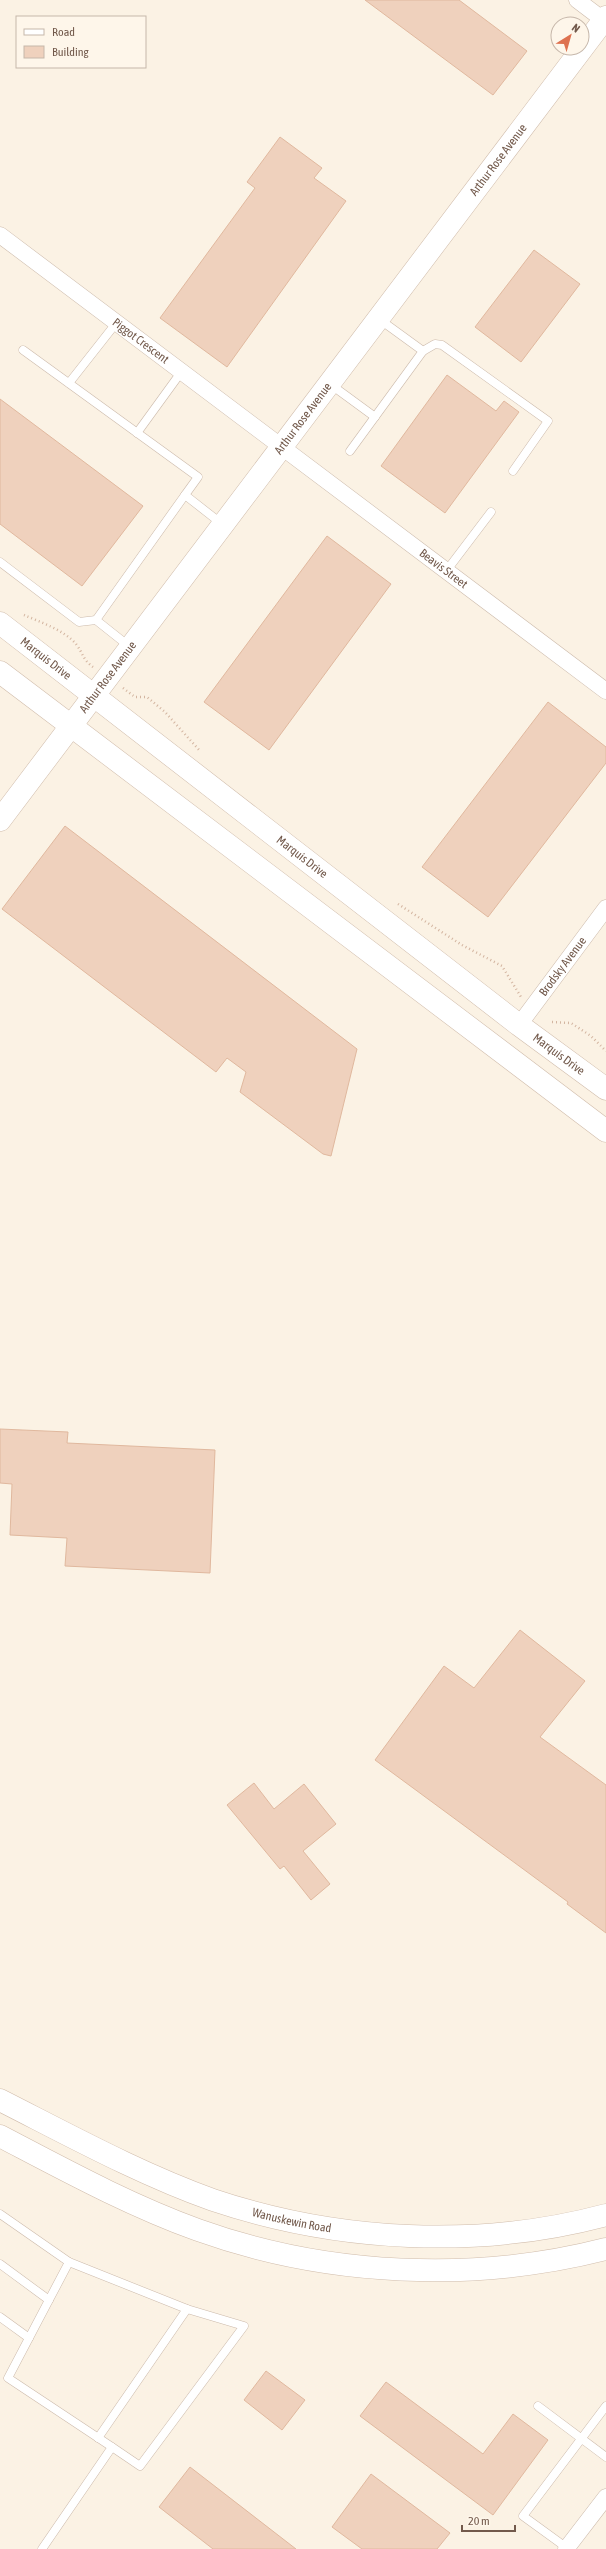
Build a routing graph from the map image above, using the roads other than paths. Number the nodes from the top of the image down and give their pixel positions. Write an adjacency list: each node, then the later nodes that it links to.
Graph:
1 (577, 0): 2 (street)
2 (605, 19): 4 (main road, Arthur Rose Avenue)
3 (0, 235): 5 (street, Piggot Crescent)
4 (378, 318): 7 (lane); 10 (main road, Arthur Rose Avenue)
5 (117, 322): 8 (street, Piggot Crescent); 9 (lane)
6 (23, 350): 9 (lane)
7 (423, 351): 11 (lane); 15 (lane)
8 (182, 371): 12 (lane); 13 (street, Piggot Crescent)
9 (69, 383): 12 (lane)
10 (329, 383): 11 (lane); 13 (main road, Arthur Rose Avenue)
11 (375, 417): 14 (lane)
12 (137, 433): 16 (lane)
13 (282, 445): 18 (main road, Arthur Rose Avenue); 20 (street, Beavis Street)
14 (350, 451)
15 (513, 471)
16 (185, 495): 18 (lane); 21 (lane)
17 (491, 512): 20 (lane)
18 (223, 525): 23 (main road, Arthur Rose Avenue)
19 (0, 562): 21 (lane)
20 (447, 570): 25 (street, Beavis Street)
21 (96, 620): 23 (lane)
22 (0, 623): 26 (main road, Marquis Drive)
23 (131, 648): 26 (main road, Arthur Rose Avenue)
24 (0, 672): 27 (main road)
25 (606, 691)
26 (96, 695): 27 (main road, Arthur Rose Avenue); 30 (main road, Marquis Drive)
27 (72, 727): 28 (main road, Arthur Rose Avenue); 32 (main road)
28 (0, 820)
29 (606, 908): 30 (street, Brodsky Avenue)
30 (525, 1017): 31 (main road, Marquis Drive)
31 (606, 1089)
32 (606, 1131)
33 (0, 2100): 36 (main road, Wanuskewin Road)
34 (0, 2136): 37 (main road)
35 (0, 2214): 38 (lane)
36 (606, 2215)
37 (606, 2249)
38 (69, 2262): 40 (lane); 41 (lane)
39 (0, 2264): 40 (lane)
40 (49, 2300): 43 (lane)
41 (187, 2309): 46 (lane); 48 (lane)
42 (0, 2317): 43 (lane)
43 (29, 2338): 46 (lane)
44 (538, 2406): 47 (lane)
45 (606, 2406): 47 (lane)
46 (98, 2438): 48 (lane)
47 (582, 2438): 49 (lane); 52 (lane)
48 (112, 2447): 51 (lane)
49 (606, 2457)
50 (606, 2497): 52 (street)
51 (42, 2549)
52 (567, 2549)

